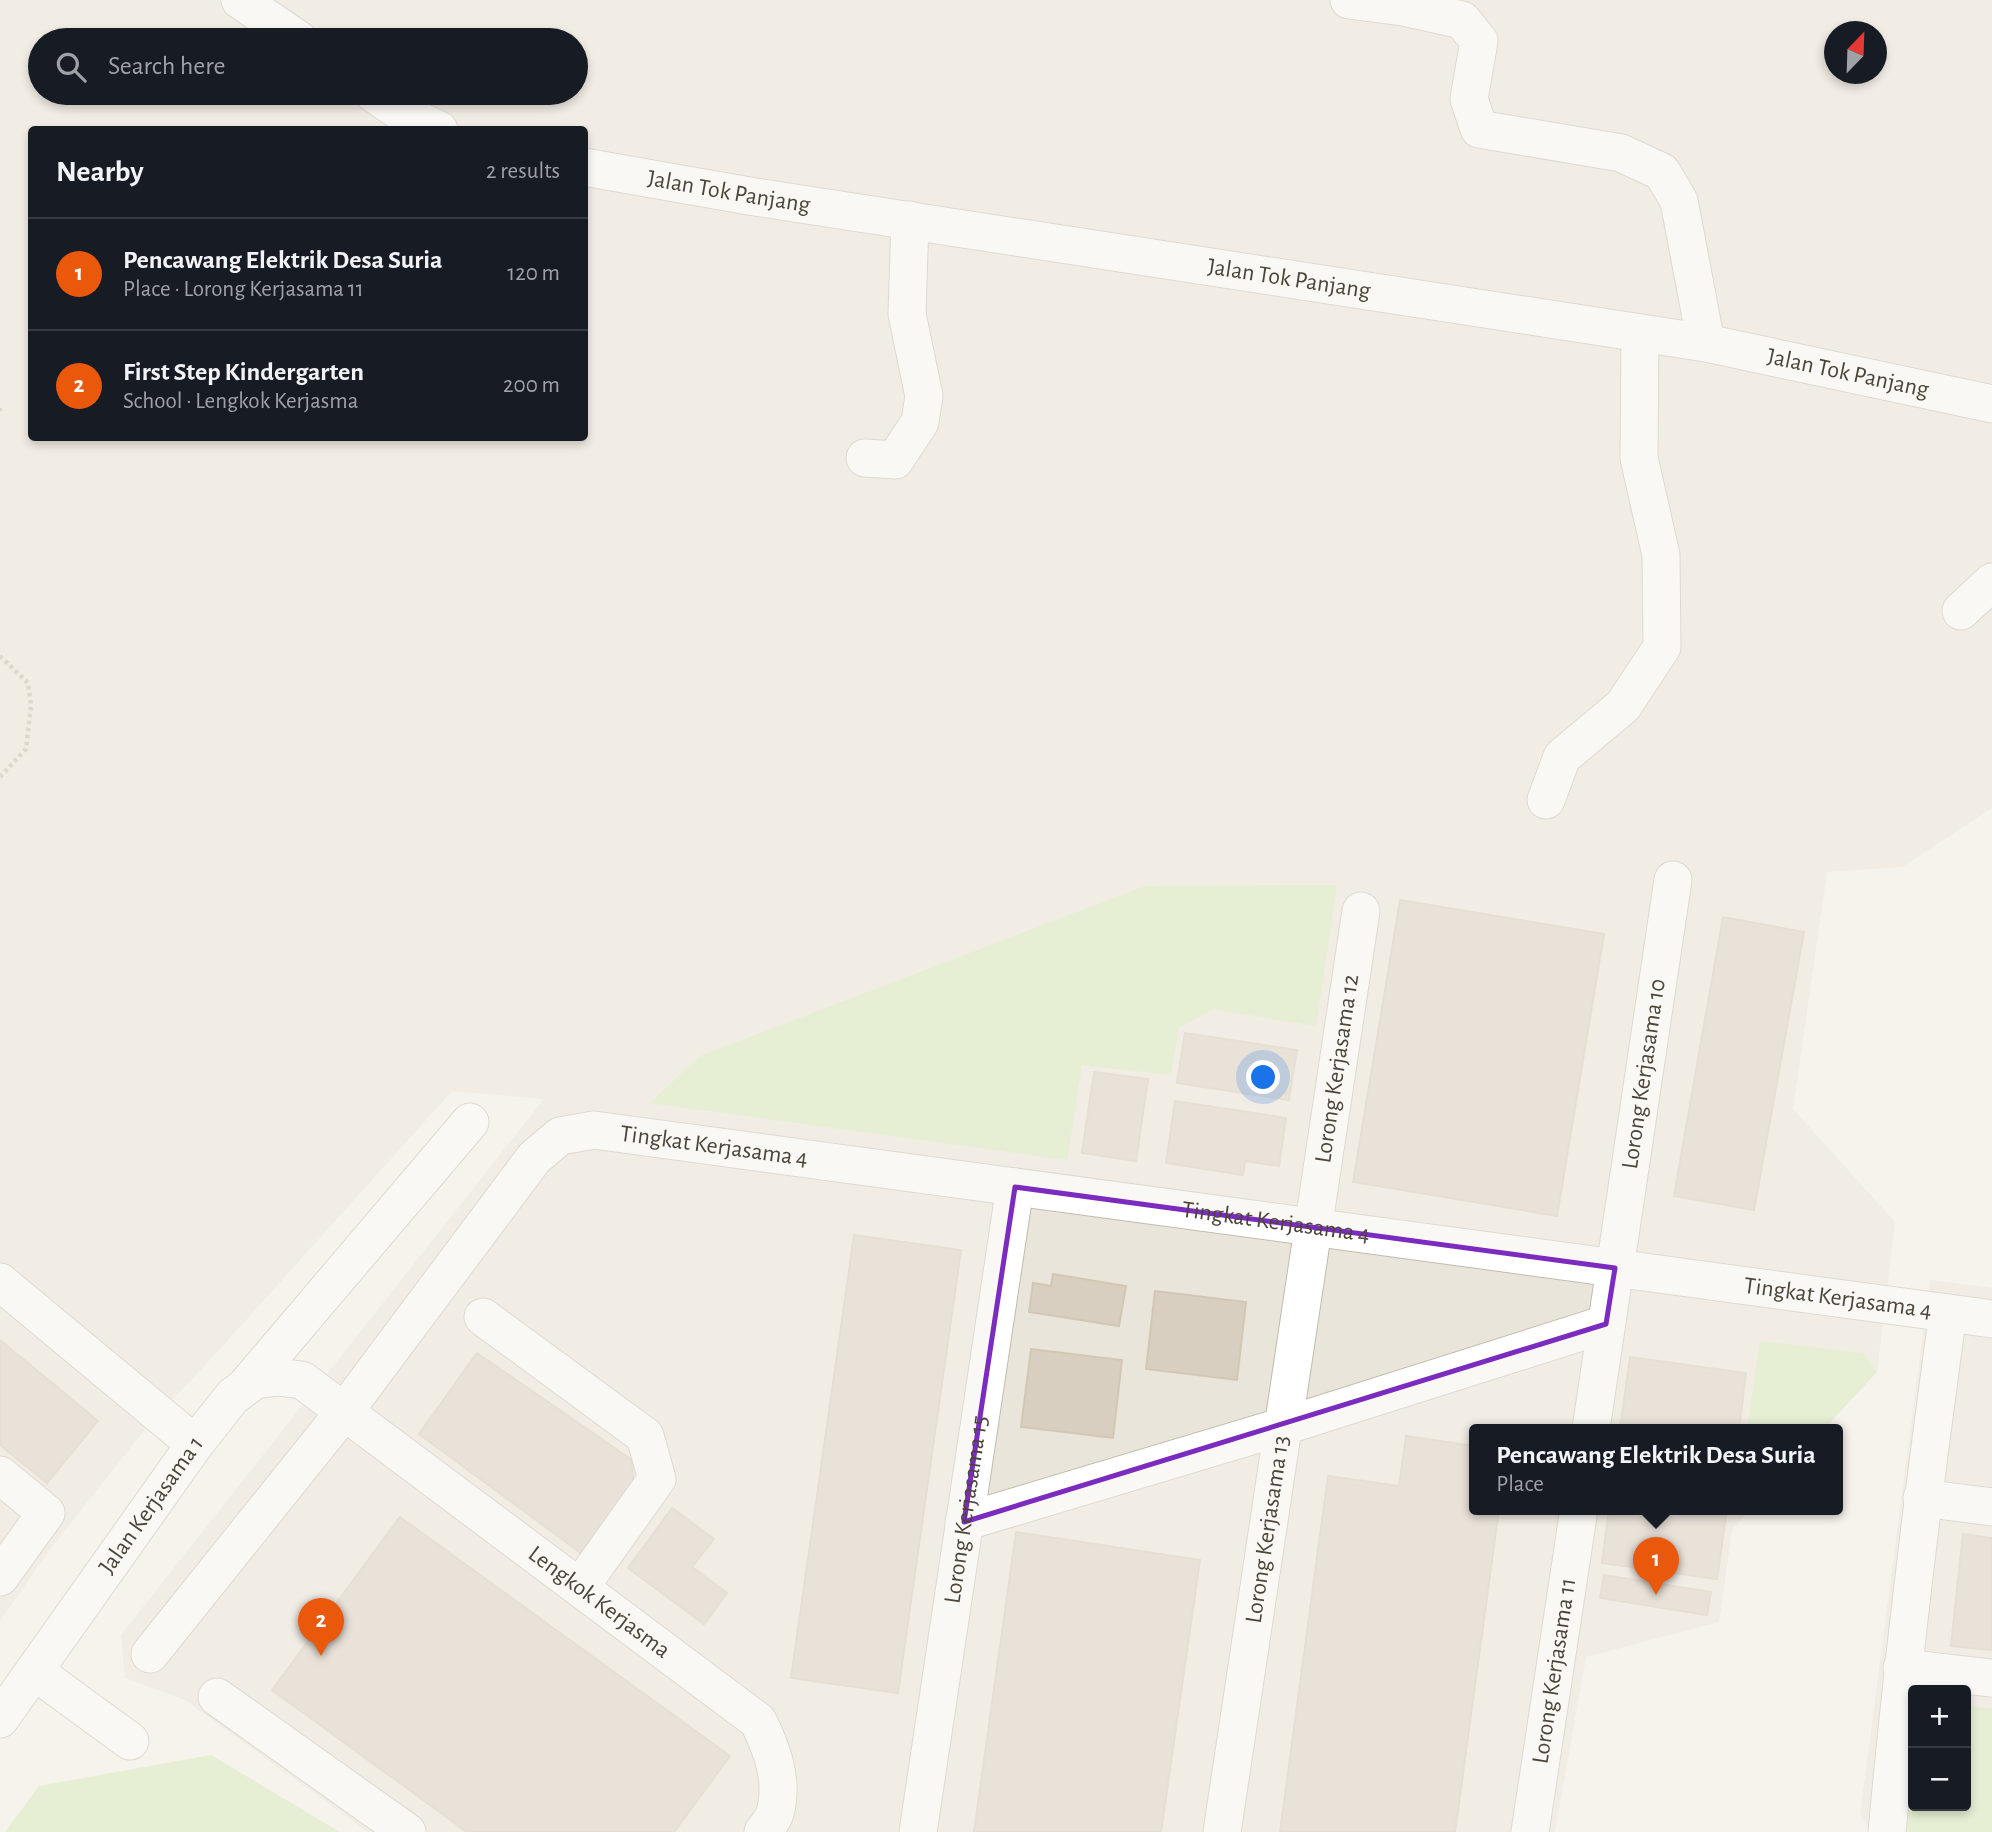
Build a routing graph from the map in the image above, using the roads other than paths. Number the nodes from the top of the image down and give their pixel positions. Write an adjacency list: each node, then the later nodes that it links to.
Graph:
1 (240, 0): 5 (street)
2 (1349, 0): 4 (street)
3 (1485, 0): 6 (street)
4 (1404, 3): 6 (street)
5 (289, 22)
6 (1479, 41): 12 (street)
7 (390, 105): 8 (street)
8 (431, 126)
9 (588, 168): 10 (street, Jalan Tok Panjang)
10 (911, 220): 11 (street, Jalan Tok Panjang); 14 (street)
11 (1640, 334): 12 (street, Jalan Tok Panjang); 17 (street)
12 (1706, 344): 13 (street, Jalan Tok Panjang)
13 (1992, 404)
14 (865, 458)
15 (1992, 582): 16 (street)
16 (1961, 611)
17 (1546, 800)
18 (1673, 880): 23 (street, Lorong Kerjasama 10)
19 (1361, 911): 22 (street, Lorong Kerjasama 12)
20 (470, 1122): 29 (street)
21 (1015, 1187): 22 (street, Tingkat Kerjasama 4); 30 (street, Tingkat Kerjasama 4); 38 (street, Lorong Kerjasama 15)
22 (1314, 1227): 23 (street, Tingkat Kerjasama 4); 32 (street, Lorong Kerjasama 13)
23 (1615, 1268): 25 (street, Tingkat Kerjasama 4); 28 (street)
24 (0, 1282): 33 (street)
25 (1948, 1313): 27 (street, Tingkat Kerjasama 4); 35 (street)
26 (483, 1317): 40 (street)
27 (1992, 1319)
28 (1606, 1324): 31 (street); 32 (street)
29 (242, 1390): 30 (street, Jalan Kerjasama 1); 33 (street, Jalan Kerjasama 1)
30 (344, 1412): 40 (street, Lengkok Kerjasma); 41 (street)
31 (1592, 1424)
32 (1284, 1426): 38 (street); 51 (street, Lorong Kerjasama 13)
33 (195, 1444): 43 (street, Jalan Kerjasama 1)
34 (0, 1475): 39 (street)
35 (1922, 1498): 36 (street); 42 (street)
36 (1992, 1507)
37 (1577, 1515): 52 (street, Lorong Kerjasama 11)
38 (964, 1522): 50 (street, Lorong Kerjasama 15)
39 (0, 1577)
40 (580, 1587): 49 (street, Lengkok Kerjasma)
41 (150, 1654)
42 (1902, 1668): 44 (street); 53 (street)
43 (34, 1671): 46 (street, Jalan Kerjasama 1); 47 (street)
44 (1992, 1678)
45 (217, 1697): 48 (street)
46 (0, 1718)
47 (130, 1741)
48 (407, 1832)
49 (763, 1832)
50 (918, 1832)
51 (1222, 1832)
52 (1530, 1832)
53 (1887, 1832)

